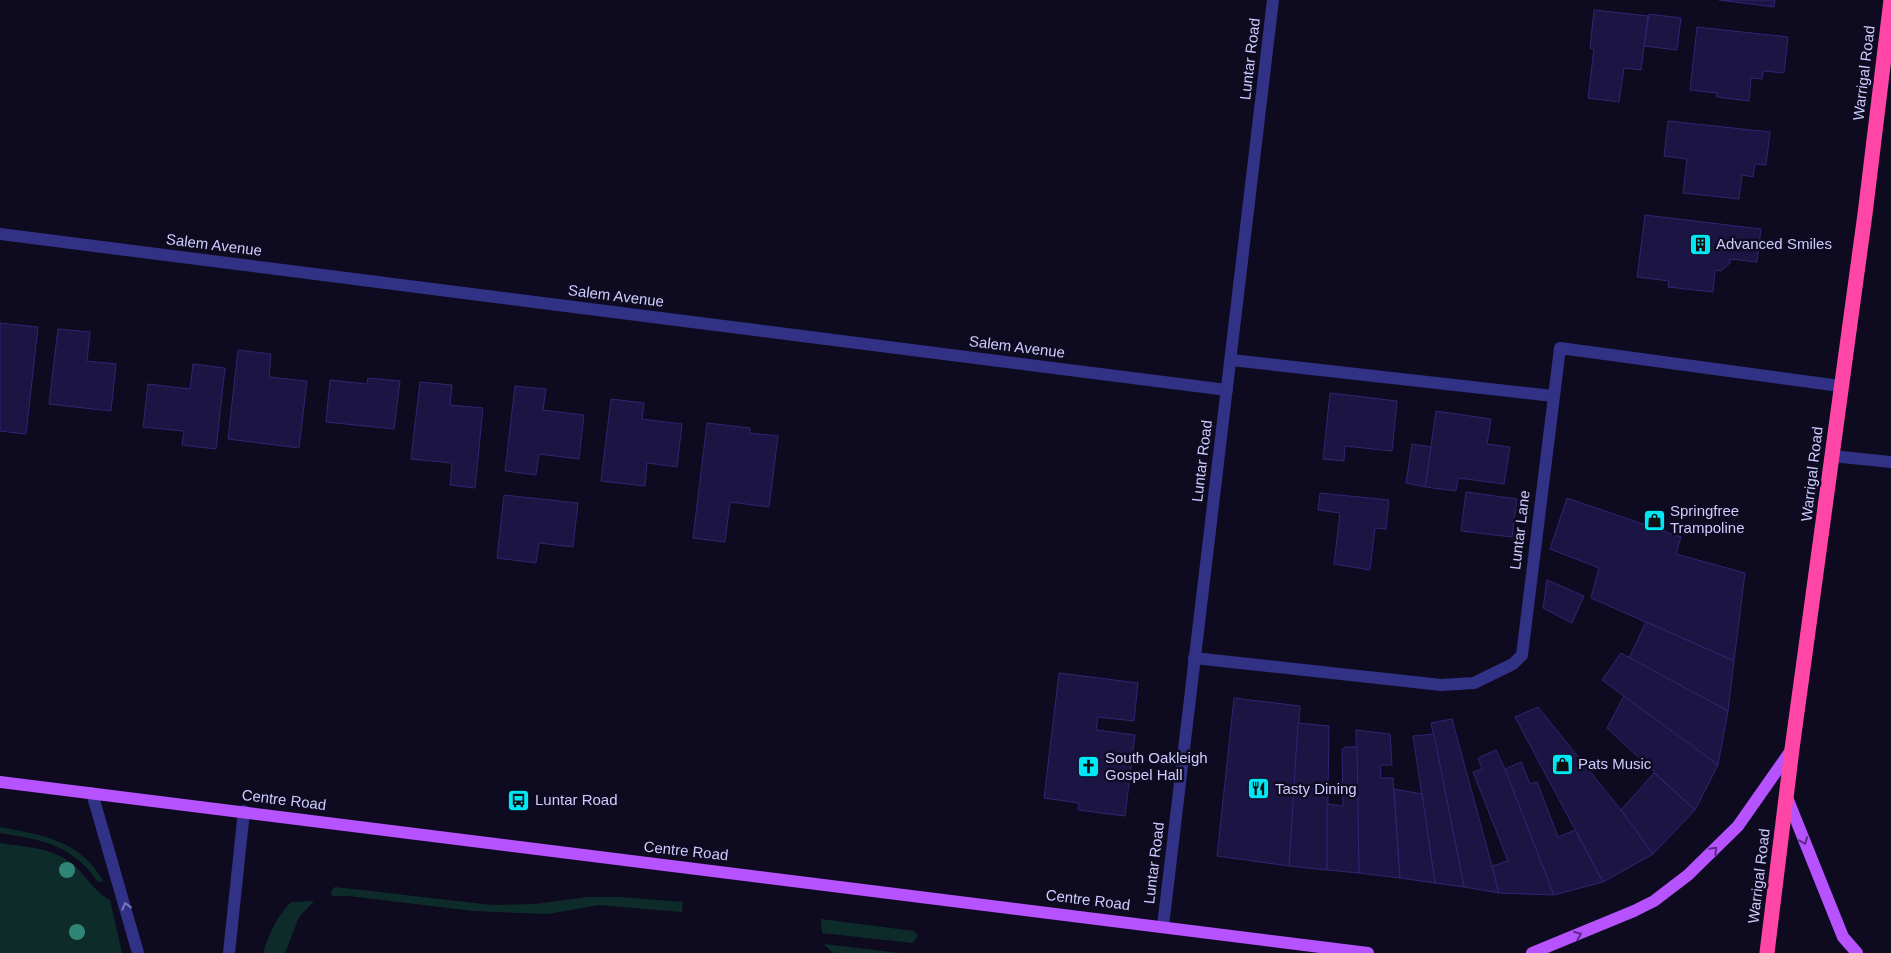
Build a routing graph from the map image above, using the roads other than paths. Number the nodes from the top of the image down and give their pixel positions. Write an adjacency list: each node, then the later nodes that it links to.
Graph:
1 (1273, 0): 4 (street, Luntar Road)
2 (1891, 0): 5 (highway, Warrigal Road)
3 (0, 234): 6 (street, Salem Avenue)
4 (1231, 360): 6 (street, Luntar Road); 7 (street)
5 (1840, 386): 7 (street, Luntar Lane); 8 (highway, Warrigal Road)
6 (1227, 390): 10 (street, Luntar Road)
7 (1553, 396): 10 (street, Luntar Lane)
8 (1832, 456): 9 (street); 11 (highway, Warrigal Road)
9 (1891, 462)
10 (1194, 658): 16 (street, Luntar Road)
11 (1792, 749): 14 (highway, Warrigal Road); 20 (main road, one-way to 11)
12 (0, 782): 13 (main road, Centre Road)
13 (92, 793): 15 (main road, Centre Road); 17 (street, one-way to 13)
14 (1786, 795): 21 (highway, Warrigal Road); 22 (main road, one-way to 22)
15 (244, 811): 16 (main road, Centre Road); 18 (street)
16 (1163, 926): 19 (main road, Centre Road)
17 (138, 953)
18 (228, 953)
19 (1368, 953)
20 (1532, 953)
21 (1767, 953)
22 (1857, 953)

